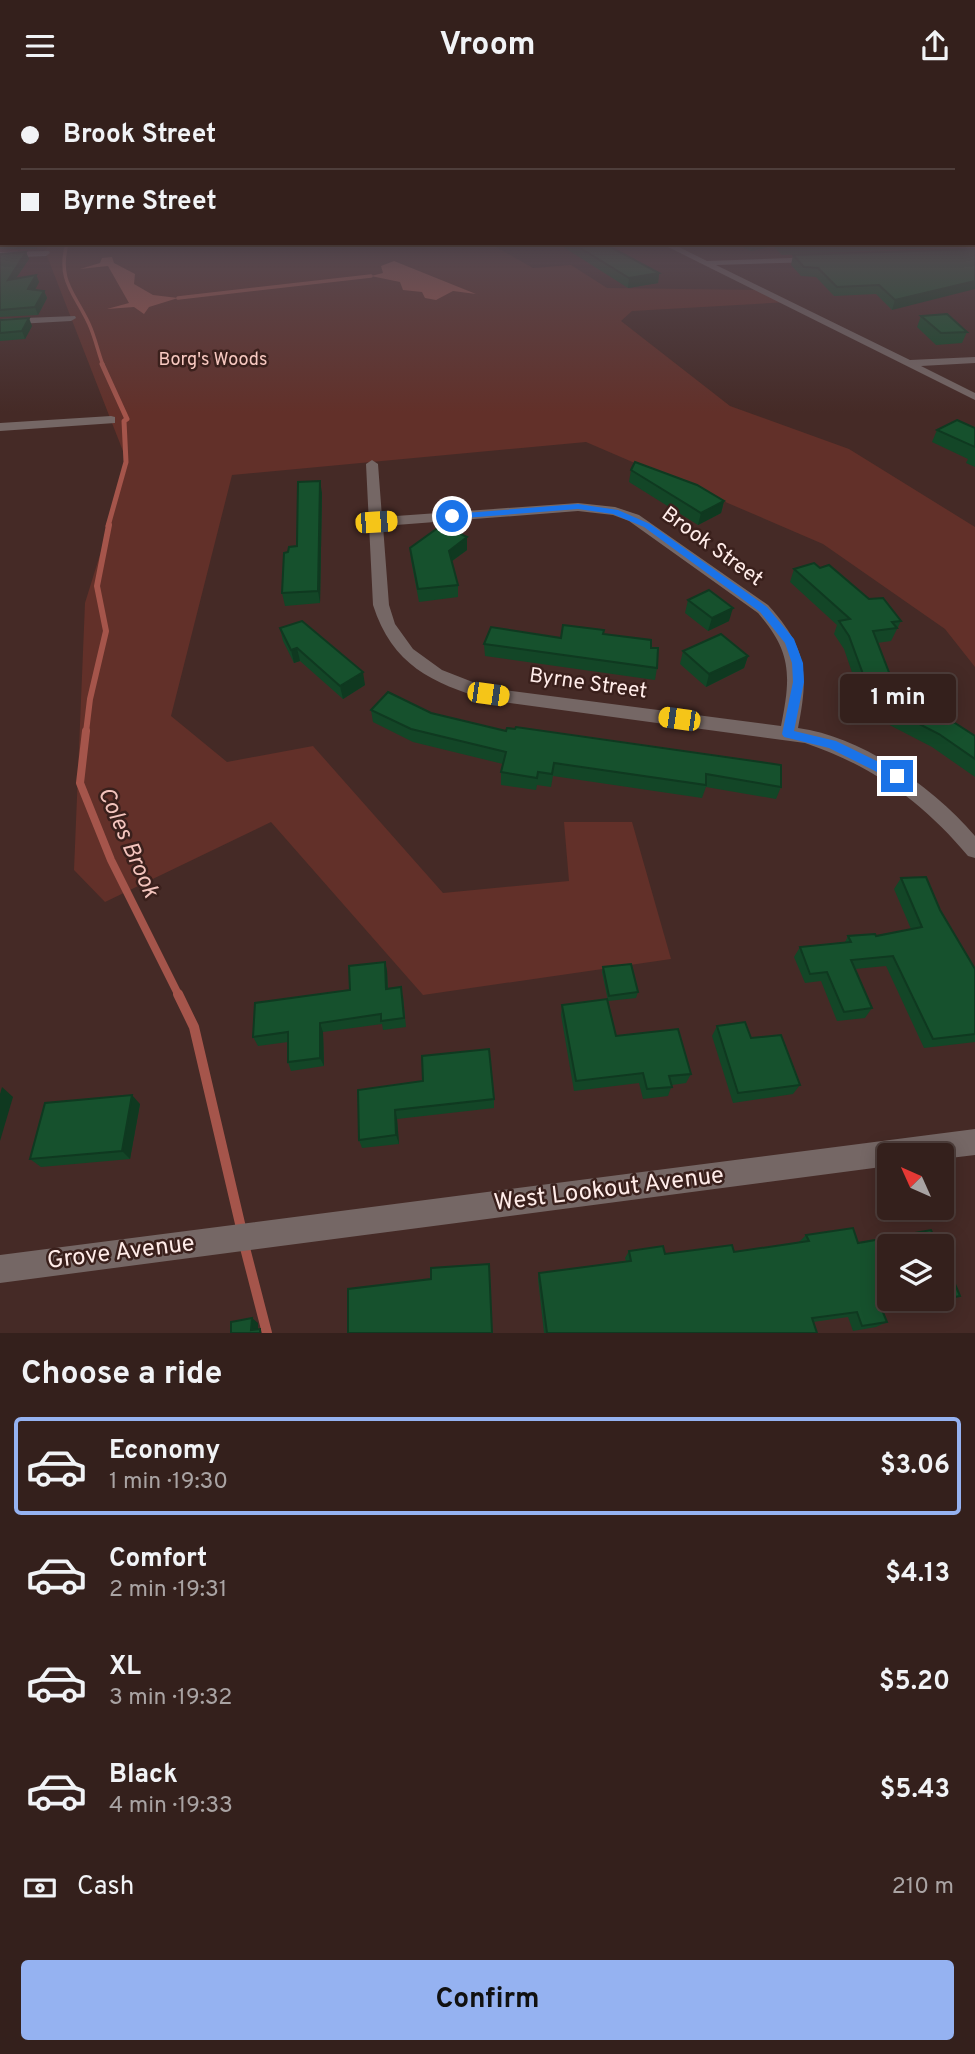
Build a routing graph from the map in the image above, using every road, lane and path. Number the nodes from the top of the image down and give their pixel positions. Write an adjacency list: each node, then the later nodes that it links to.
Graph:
1 (774, 297): 5 (street)
2 (71, 318): 3 (street)
3 (0, 322)
4 (975, 360): 5 (street)
5 (909, 363): 6 (street)
6 (975, 397)
7 (111, 420): 8 (street)
8 (0, 427)
9 (372, 464): 10 (street, Byrne Street)
10 (376, 522): 11 (street, Byrne Street); 11 (street, Brook Street)
11 (788, 734): 12 (street, Byrne Street)
12 (975, 850)
13 (975, 1142): 14 (street, West Lookout Avenue)
14 (243, 1237): 15 (street, Grove Avenue)
15 (0, 1269)

